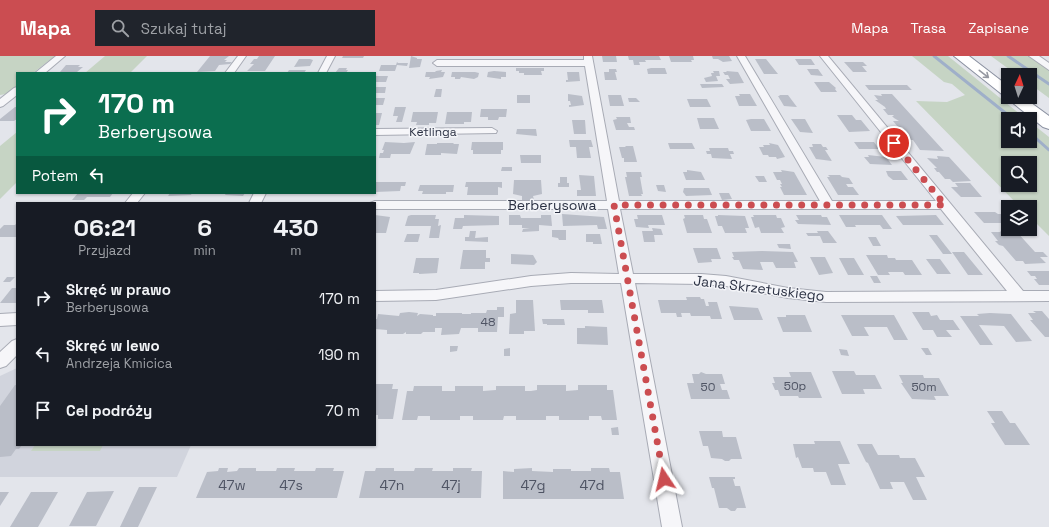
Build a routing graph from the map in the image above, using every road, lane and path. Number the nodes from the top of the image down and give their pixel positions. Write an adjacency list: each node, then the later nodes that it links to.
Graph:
1 (61, 56): 12 (street)
2 (242, 56): 13 (street)
3 (331, 56): 14 (street)
4 (740, 56): 29 (street)
5 (824, 56): 30 (street)
6 (961, 56): 16 (highway, one-way to 16)
7 (980, 56): 15 (highway)
8 (1033, 56): 11 (street)
9 (588, 60): 10 (street); 28 (street)
10 (437, 63)
11 (1049, 67)
12 (41, 72)
13 (230, 72)
14 (323, 72)
15 (1001, 72)
16 (1001, 87)
17 (16, 91): 19 (street)
18 (1037, 98): 21 (highway)
19 (0, 104)
20 (1023, 104): 22 (highway)
21 (1049, 107)
22 (1049, 124)
23 (492, 131): 24 (street, Ketlinga)
24 (376, 132)
25 (138, 194): 26 (street)
26 (132, 202)
27 (376, 205): 28 (street, Berberysowa)
28 (614, 205): 29 (street, Berberysowa); 31 (street)
29 (828, 205): 30 (street, Berberysowa)
30 (945, 205): 33 (street)
31 (628, 279): 32 (street, Jana Skrzetuskiego); 33 (street, Jana Skrzetuskiego); 39 (street)
32 (376, 296)
33 (1018, 296): 34 (street, Jana Skrzetuskiego)
34 (1049, 296)
35 (16, 319): 36 (street)
36 (0, 320)
37 (16, 346): 38 (street)
38 (0, 362)
39 (672, 527)

